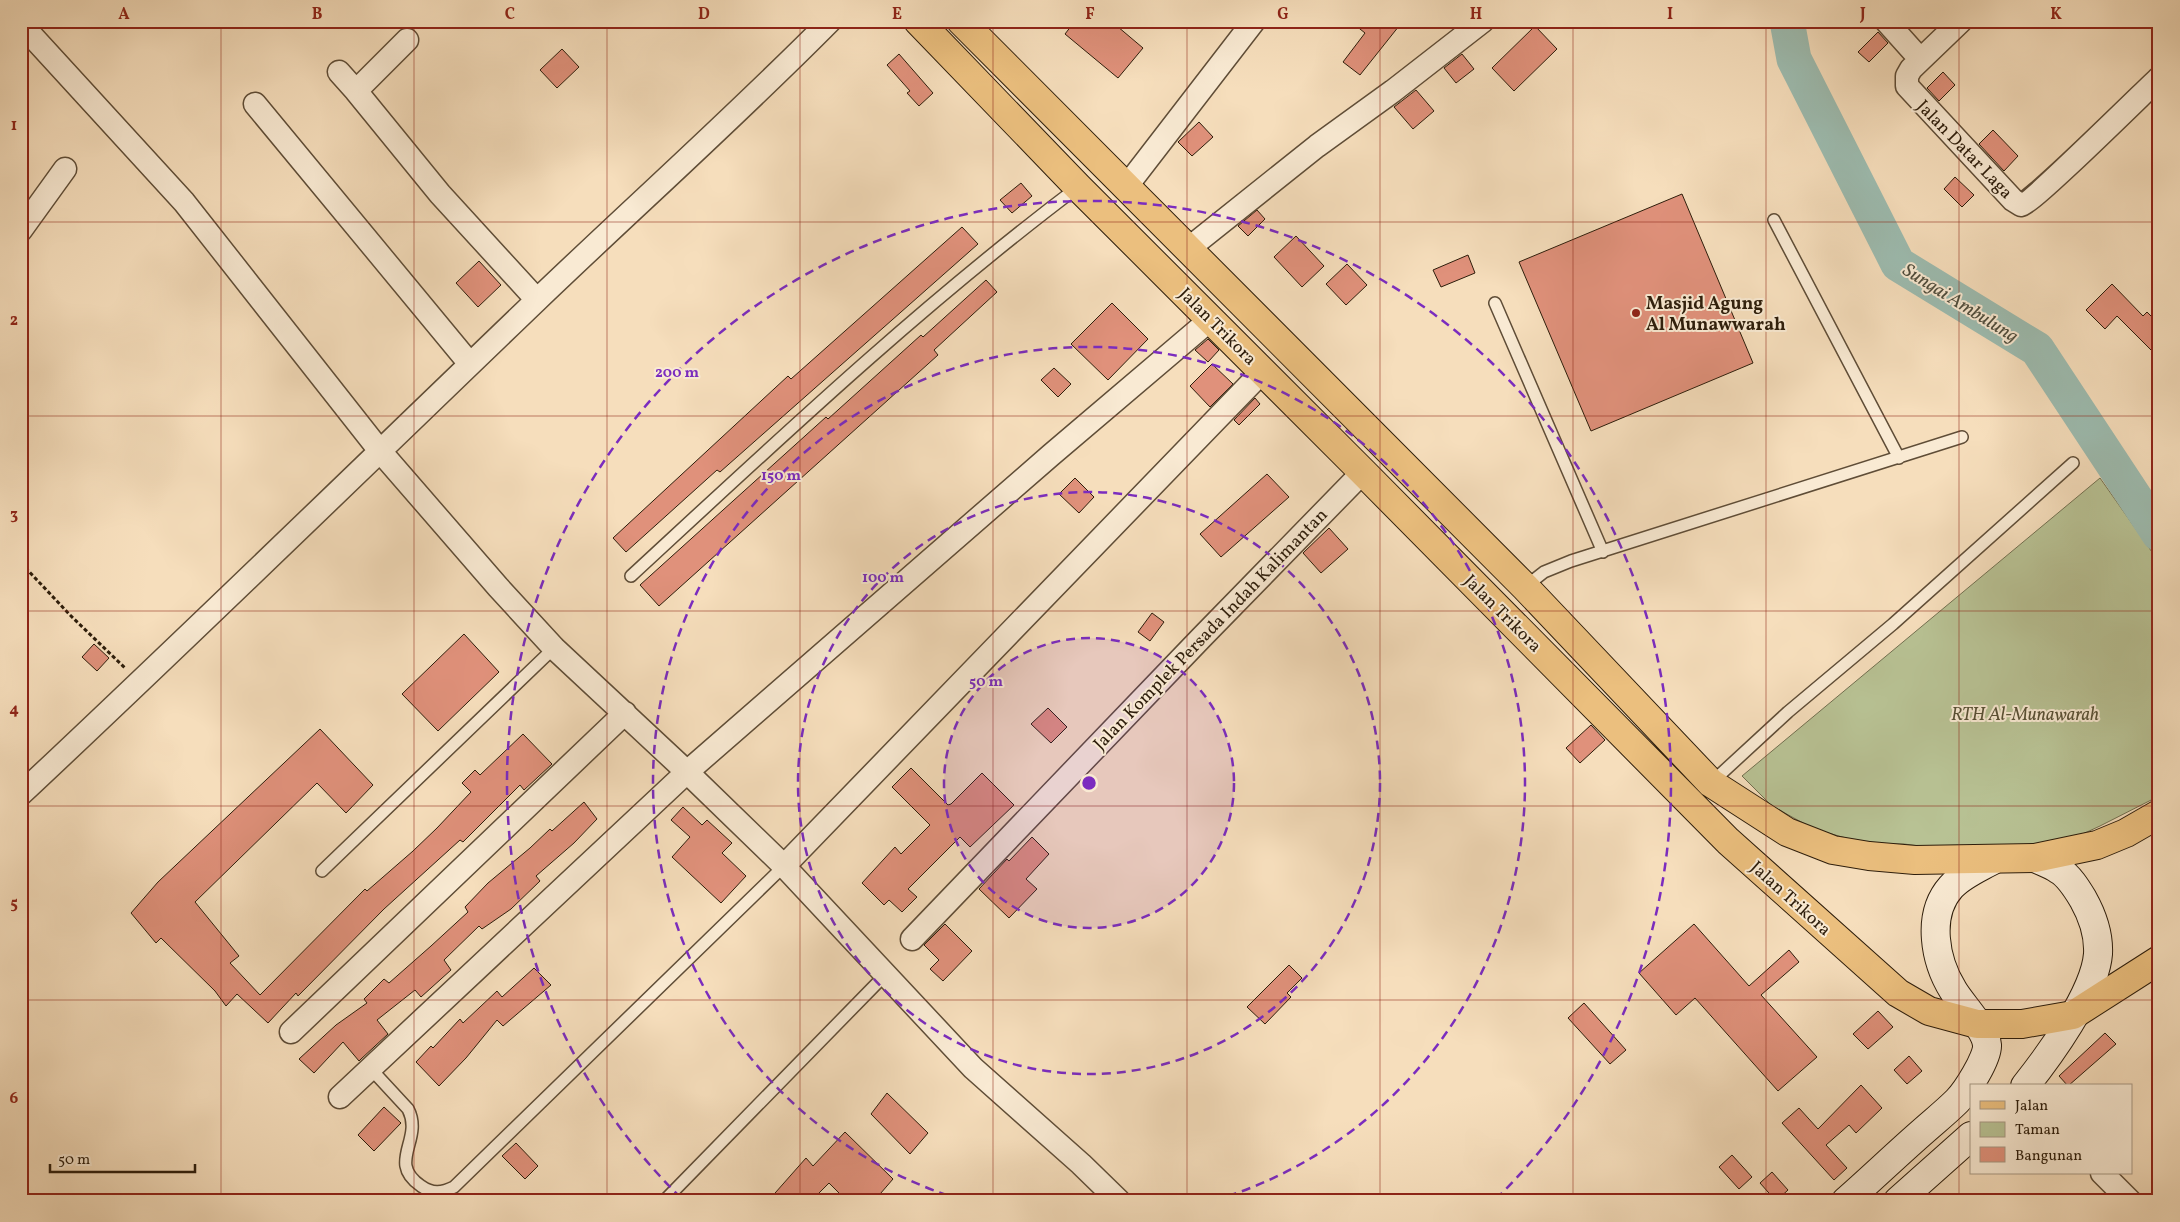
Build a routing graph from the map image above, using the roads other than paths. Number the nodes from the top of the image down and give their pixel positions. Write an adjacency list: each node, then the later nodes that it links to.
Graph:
1 (830, 21): 21 (street)
2 (961, 21): 17 (main road, Jalan Trikora)
3 (1254, 21): 17 (street)
4 (1886, 21): 10 (street)
5 (1961, 21): 10 (street)
6 (1478, 23): 20 (street)
7 (21, 24): 27 (street)
8 (934, 27): 16 (main road, Jalan Trikora)
9 (408, 40): 13 (street)
10 (1920, 59): 12 (street, Jalan Datar Laga)
11 (339, 72): 13 (street)
12 (2159, 78)
13 (356, 91): 21 (street)
14 (255, 104): 24 (street)
15 (65, 170): 19 (street)
16 (1078, 187): 23 (main road, Jalan Trikora); 32 (lane)
17 (1126, 187): 20 (main road, Jalan Trikora)
18 (1774, 220): 28 (lane)
19 (21, 230)
20 (1188, 249): 33 (main road, Jalan Trikora)
21 (537, 300): 24 (street)
22 (1496, 303): 31 (lane)
23 (1211, 319): 25 (main road, Jalan Trikora); 37 (street)
24 (470, 364): 27 (street)
25 (1263, 371): 30 (main road, Jalan Trikora); 43 (street)
26 (1962, 437): 28 (lane)
27 (380, 451): 35 (street); 39 (street)
28 (1899, 458): 31 (lane)
29 (2073, 463): 38 (lane)
30 (1364, 472): 34 (main road, Jalan Trikora); 45 (street, Jalan Komplek Persada Indah Kalimantan)
31 (1603, 552): 33 (lane)
32 (631, 576)
33 (1525, 587): 34 (main road); 38 (main road, Jalan Trikora)
34 (1500, 609): 49 (main road, Jalan Trikora)
35 (554, 648): 36 (street); 44 (lane)
36 (625, 713): 37 (street); 50 (street)
37 (687, 772): 43 (street); 51 (street)
38 (1711, 783): 42 (main road, Jalan Trikora)
39 (21, 794)
40 (2159, 814): 41 (main road, Jalan Trikora)
41 (2035, 858): 42 (main road, Jalan Trikora); 48 (street)
42 (1993, 860): 49 (street)
43 (784, 866): 47 (street); 51 (lane)
44 (322, 871)
45 (912, 939)
46 (2159, 960): 48 (main road, Jalan Trikora)
47 (885, 975): 56 (lane); 57 (street)
48 (2073, 1015): 49 (main road, Jalan Trikora); 52 (street)
49 (1977, 1024): 58 (street)
50 (291, 1032)
51 (371, 1069): 53 (street)
52 (2026, 1084)
53 (340, 1097)
54 (1970, 1137): 59 (street)
55 (2103, 1174): 60 (street)
56 (664, 1201)
57 (1119, 1201)
58 (1846, 1201)
59 (1898, 1201)
60 (2130, 1201)

